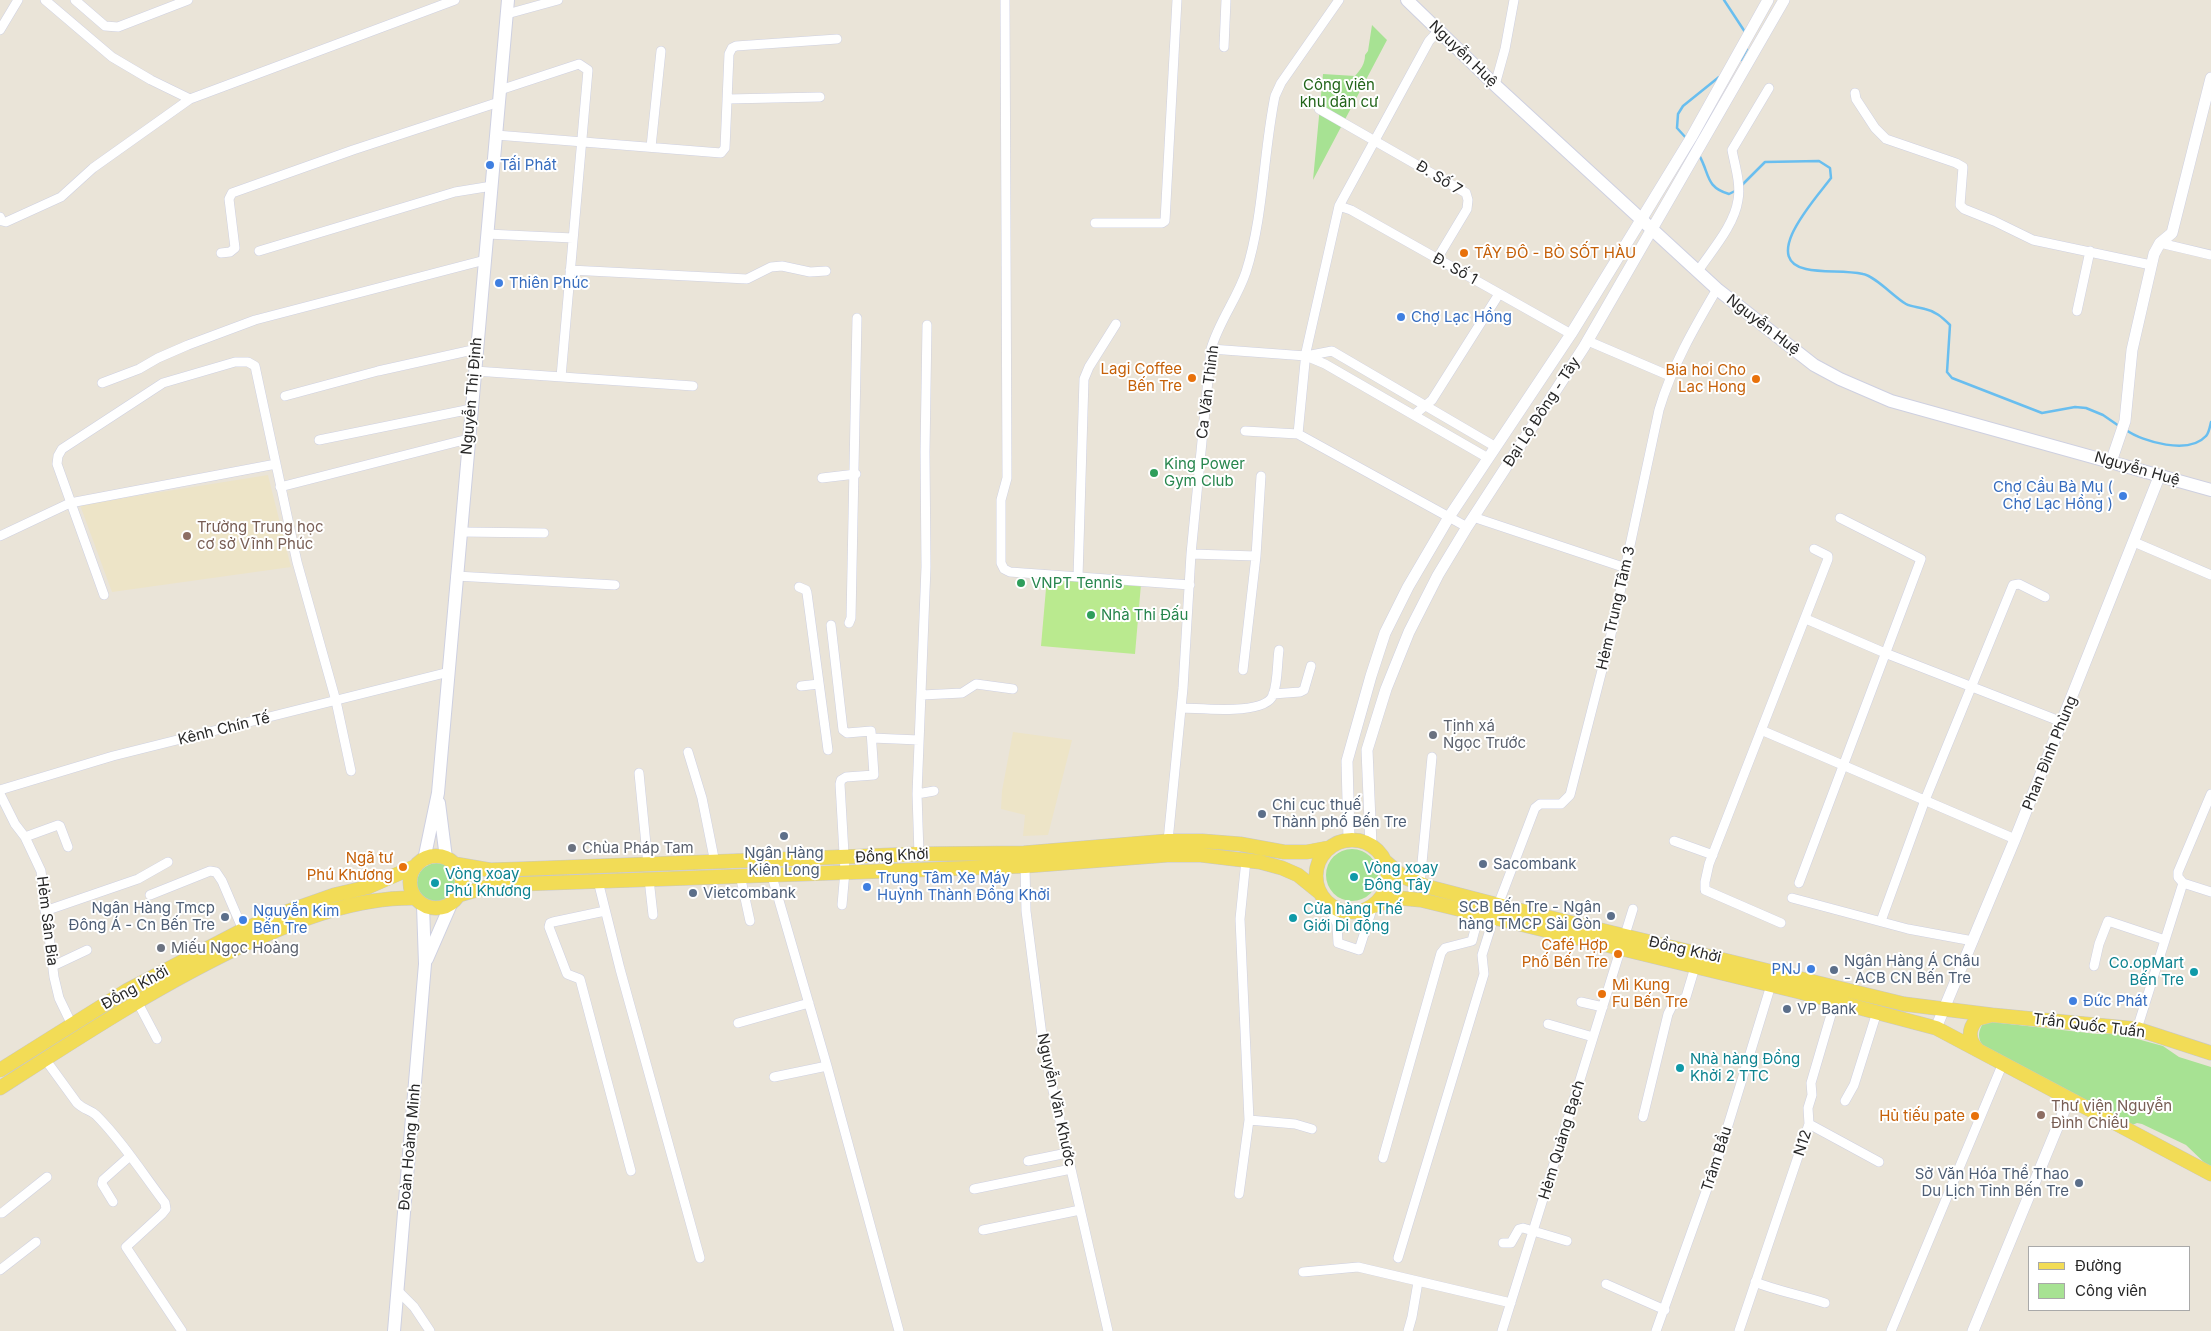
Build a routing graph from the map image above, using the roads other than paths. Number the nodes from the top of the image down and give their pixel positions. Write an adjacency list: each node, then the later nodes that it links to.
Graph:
1 (18, 0): 17 (street)
2 (45, 0): 28 (street)
3 (75, 0): 4 (street)
4 (188, 0)
5 (455, 0): 28 (street)
6 (508, 0): 16 (main road, Nguyễn Thị Định)
7 (558, 0): 16 (street)
8 (1005, 0): 103 (street)
9 (1177, 0): 40 (street)
10 (1226, 0): 20 (street)
11 (1338, 0): 64 (street, Ca Văn Thỉnh)
12 (1407, 0): 18 (main road, Nguyễn Huệ)
13 (1514, 0): 23 (street)
14 (1768, 0): 39 (street, Đại Lộ Đông - Tây)
15 (1784, 0): 41 (street, Đại Lộ Đông - Tây)
16 (507, 14): 26 (main road, Nguyễn Thị Định)
17 (0, 30)
18 (1439, 30): 23 (main road, Nguyễn Huệ); 33 (street)
19 (836, 39): 29 (street)
20 (1224, 47)
21 (661, 51): 35 (street)
22 (2211, 78): 30 (street)
23 (1495, 86): 39 (main road, Nguyễn Huệ)
24 (1769, 88): 54 (street)
25 (1854, 93): 46 (street)
26 (500, 96): 32 (main road, Nguyễn Thị Định); 34 (street); 47 (street)
27 (820, 97): 29 (street)
28 (190, 98): 38 (street)
29 (728, 99): 35 (street)
30 (2208, 99): 44 (street)
31 (1319, 110): 33 (street)
32 (496, 135): 34 (street); 36 (main road, Nguyễn Thị Định)
33 (1375, 140): 37 (street); 49 (street, Đ. Số 7)
34 (581, 141): 35 (street); 43 (street)
35 (651, 147)
36 (492, 186): 42 (main road, Nguyễn Thị Định); 45 (street)
37 (1339, 206): 49 (street, Đ. Số 1); 65 (street)
38 (0, 217)
39 (1641, 220): 41 (main road, Nguyễn Huệ); 61 (street, Đại Lộ Đông - Tây)
40 (1095, 222)
41 (1653, 230): 54 (main road, Nguyễn Huệ); 62 (street, Đại Lộ Đông - Tây)
42 (487, 234): 43 (street); 50 (main road, Nguyễn Thị Định)
43 (573, 238): 52 (street)
44 (2160, 243): 48 (street); 51 (street)
45 (258, 250)
46 (2090, 251): 51 (street); 57 (street)
47 (221, 253)
48 (2211, 255)
49 (1437, 259): 56 (street, Đ. Số 1)
50 (485, 260): 63 (main road, Nguyễn Thị Định); 69 (street)
51 (2151, 265): 81 (street)
52 (570, 270): 53 (street); 68 (street)
53 (826, 271)
54 (1698, 271): 55 (main road, Nguyễn Huệ)
55 (1717, 289): 67 (street, Hẻm Trung Tâm 3); 81 (main road, Nguyễn Huệ)
56 (1499, 294): 61 (street, Đ. Số 1); 72 (street)
57 (2078, 311)
58 (857, 318): 83 (street)
59 (1116, 324): 103 (street)
60 (927, 325): 122 (street)
61 (1571, 334): 79 (street, Đại Lộ Đông - Tây)
62 (1588, 341): 67 (street); 92 (street, Đại Lộ Đông - Tây)
63 (477, 349): 66 (main road, Nguyễn Thị Định); 71 (street)
64 (1211, 349): 65 (street); 98 (street, Ca Văn Thỉnh)
65 (1306, 356): 72 (street); 74 (street); 76 (street)
66 (475, 370): 68 (street); 73 (main road, Nguyễn Thị Định)
67 (1670, 376): 100 (street, Hẻm Trung Tâm 3)
68 (561, 377): 70 (street)
69 (102, 383)
70 (693, 386)
71 (285, 396)
72 (1426, 406): 74 (street); 79 (street)
73 (471, 409): 77 (main road, Nguyễn Thị Định); 78 (street)
74 (1414, 415): 80 (street)
75 (1246, 430): 76 (street)
76 (1298, 434): 90 (street)
77 (468, 439): 87 (street); 93 (main road, Nguyễn Thị Định)
78 (319, 440)
79 (1496, 446): 80 (street, Đại Lộ Đông - Tây)
80 (1488, 458): 90 (street, Đại Lộ Đông - Tây)
81 (2111, 462): 85 (main road, Nguyễn Huệ)
82 (276, 464): 87 (street); 89 (street); 89 (street)
83 (856, 474): 86 (street); 110 (street)
84 (1260, 476): 99 (street)
85 (2159, 477): 88 (main road, Nguyễn Huệ); 96 (street, Phan Đình Phùng)
86 (822, 478)
87 (280, 487): 123 (street)
88 (2211, 490)
89 (70, 503): 95 (street); 107 (street)
90 (1449, 517): 92 (street); 143 (street, Đại Lộ Đông - Tây)
91 (1840, 518): 113 (street)
92 (1470, 522): 100 (street); 147 (street, Đại Lộ Đông - Tây)
93 (460, 532): 94 (street); 102 (main road, Nguyễn Thị Định)
94 (544, 533)
95 (0, 536)
96 (2134, 542): 101 (street); 125 (street, Phan Đình Phùng)
97 (1814, 549): 109 (street)
98 (1192, 554): 99 (street); 105 (street, Ca Văn Thỉnh)
99 (1256, 556): 115 (street)
100 (1626, 568): 179 (street, Hẻm Trung Tâm 3)
101 (2211, 575)
102 (456, 576): 104 (street); 116 (main road, Nguyễn Thị Định)
103 (1078, 577): 105 (street)
104 (615, 585)
105 (1190, 585): 124 (street, Ca Văn Thỉnh)
106 (799, 586): 117 (street)
107 (104, 595)
108 (2046, 597): 119 (street)
109 (1806, 619): 113 (street); 126 (street)
110 (849, 622)
111 (831, 625): 127 (street)
112 (1279, 650): 121 (street)
113 (1885, 653): 119 (street); 132 (street)
114 (1311, 666): 121 (street)
115 (1242, 670)
116 (449, 672): 123 (street, Kênh Chín Tế); 137 (main road, Nguyễn Thị Định)
117 (819, 684): 118 (street); 129 (street)
118 (801, 686)
119 (1972, 686): 125 (street); 141 (street)
120 (1012, 690): 122 (street)
121 (1274, 694): 124 (street)
122 (922, 695): 128 (street)
123 (336, 701): 133 (street); 135 (street, Kênh Chín Tế)
124 (1181, 708): 145 (street, Ca Văn Thỉnh)
125 (2062, 722): 144 (street, Phan Đình Phùng)
126 (1761, 730): 132 (street); 151 (street)
127 (872, 738): 128 (street); 158 (street)
128 (919, 740): 139 (street)
129 (828, 750)
130 (688, 752): 155 (street)
131 (1432, 757): 166 (street)
132 (1843, 763): 141 (street); 164 (street)
133 (351, 771)
134 (639, 773): 160 (street)
135 (0, 790)
136 (934, 791): 139 (street)
137 (438, 793): 153 (main road, Nguyễn Thị Định); 157 (main road, Nguyễn Thị Định)
138 (0, 794): 142 (street, Hẻm Sân Bia)
139 (917, 794): 150 (street)
140 (2211, 794): 165 (street)
141 (1925, 800): 144 (street); 183 (street)
142 (25, 837): 148 (street); 177 (street, Hẻm Sân Bia)
143 (1349, 839): 147 (main road); 149 (main road)
144 (2015, 839): 187 (street, Phan Đình Phùng)
145 (1168, 841): 149 (main road, Đồng Khởi); 150 (main road, Đồng Khởi)
146 (1674, 841): 151 (street)
147 (1371, 845): 156 (main road)
148 (68, 847)
149 (1328, 848): 169 (main road)
150 (919, 854): 158 (main road, Đồng Khởi)
151 (1713, 855): 184 (street)
152 (1246, 860): 159 (main road, Đồng Khởi); 169 (main road, Đồng Khởi); 221 (street)
153 (451, 861): 157 (main road); 160 (main road, Đồng Khởi); 171 (main road)
154 (168, 862): 177 (street)
155 (715, 862): 158 (main road, Đồng Khởi); 160 (main road, Đồng Khởi)
156 (1386, 862): 166 (main road, Đồng Khởi); 175 (main road)
157 (420, 863): 172 (main road); 173 (main road, Đồng Khởi)
158 (845, 864): 159 (main road, Đồng Khởi); 161 (main road, Đồng Khởi); 174 (street)
159 (1025, 866): 224 (street, Nguyễn Văn Khước)
160 (649, 872): 162 (main road, Đồng Khởi); 163 (main road, Đồng Khởi); 181 (street)
161 (772, 873): 162 (main road, Đồng Khởi); 198 (street)
162 (740, 875): 182 (street)
163 (598, 881): 171 (main road, Đồng Khởi); 178 (street)
164 (1799, 883)
165 (2183, 883): 167 (street); 186 (street)
166 (1420, 884): 179 (main road, Đồng Khởi)
167 (2211, 892)
168 (150, 895): 185 (street)
169 (1323, 897): 175 (main road); 175 (street)
170 (1792, 898): 183 (street)
171 (455, 900): 172 (main road); 190 (main road, Đoàn Hoàng Minh)
172 (419, 901): 173 (main road, Đồng Khởi); 190 (main road, Đoàn Hoàng Minh)
173 (336, 902): 185 (main road, Đồng Khởi); 196 (main road, Đồng Khởi)
174 (842, 905)
175 (1373, 906): 180 (main road, Đồng Khởi)
176 (1633, 909): 188 (street, Hẻm Quảng Bạch)
177 (45, 911): 191 (street, Hẻm Sân Bia)
178 (605, 911): 230 (street); 243 (street)
179 (1496, 911): 180 (main road, Đồng Khởi); 188 (main road, Đồng Khởi); 244 (street)
180 (1478, 914): 226 (street)
181 (653, 915)
182 (750, 921)
183 (1881, 921): 187 (street)
184 (1781, 923)
185 (243, 930): 196 (main road, Đồng Khởi)
186 (2165, 940): 192 (street); 207 (street)
187 (1973, 942): 200 (street, Phan Đình Phùng)
188 (1622, 943): 193 (main road, Đồng Khởi); 195 (main road, Đồng Khởi); 199 (street, Hẻm Quảng Bạch)
189 (87, 950): 191 (street)
190 (426, 964): 250 (main road, Đoàn Hoàng Minh)
191 (53, 966): 205 (street, Hẻm Sân Bia)
192 (2094, 966)
193 (1695, 967): 194 (main road, Đồng Khởi); 220 (street)
194 (1771, 985): 195 (main road, Đồng Khởi); 253 (street, Trâm Bầu)
195 (1836, 994): 200 (main road, Đồng Khởi); 201 (main road, Đồng Khởi); 222 (street, N12)
196 (132, 998): 205 (main road, Đồng Khởi); 209 (street); 212 (main road, Đồng Khởi)
197 (1581, 1002): 199 (street)
198 (809, 1003): 203 (street); 214 (street)
199 (1603, 1007): 208 (street, Hẻm Quảng Bạch)
200 (1945, 1009): 202 (main road, Đồng Khởi); 206 (street, Phan Đình Phùng)
201 (1876, 1012): 206 (main road, Đồng Khởi); 219 (street)
202 (1992, 1015): 207 (main road, Trần Quốc Tuấn); 210 (main road)
203 (738, 1023)
204 (1548, 1024): 208 (street)
205 (72, 1025): 215 (main road, Đồng Khởi)
206 (1936, 1028): 210 (main road, Đồng Khởi)
207 (2137, 1030): 211 (main road, Trần Quốc Tuấn)
208 (1592, 1037): 238 (street, Hẻm Quảng Bạch)
209 (157, 1039)
210 (1978, 1049): 213 (main road, Đồng Khởi)
211 (2211, 1053)
212 (45, 1059): 217 (main road, Đồng Khởi); 225 (street)
213 (2002, 1063): 218 (main road, Đồng Khởi); 263 (street)
214 (827, 1066): 216 (street); 257 (street)
215 (0, 1070)
216 (774, 1077)
217 (0, 1088)
218 (2069, 1099): 231 (main road, Đồng Khởi); 264 (street)
219 (1845, 1102)
220 (1644, 1117)
221 (1249, 1120): 223 (street); 234 (street)
222 (1809, 1124): 228 (street); 248 (street, N12)
223 (1312, 1129)
224 (1067, 1153): 227 (street); 229 (street, Nguyễn Văn Khước)
225 (130, 1156): 235 (street); 254 (street)
226 (1383, 1158)
227 (1028, 1162)
228 (1879, 1162)
229 (1071, 1170): 233 (street); 236 (street, Nguyễn Văn Khước)
230 (631, 1171)
231 (2211, 1174)
232 (47, 1178): 237 (street)
233 (974, 1189)
234 (1239, 1194)
235 (113, 1202)
236 (1080, 1210): 239 (street); 258 (street, Nguyễn Văn Khước)
237 (0, 1213)
238 (1534, 1229): 240 (street); 242 (street); 251 (street, Hẻm Quảng Bạch)
239 (983, 1230)
240 (1568, 1241)
241 (36, 1242): 245 (street)
242 (1503, 1243)
243 (700, 1258)
244 (1398, 1258)
245 (0, 1270)
246 (1303, 1272): 247 (street)
247 (1418, 1282): 251 (street); 259 (street)
248 (1755, 1282): 252 (street); 262 (street, N12)
249 (1606, 1284): 253 (street)
250 (398, 1291): 255 (main road, Đoàn Hoàng Minh); 256 (street)
251 (1511, 1303): 260 (street, Hẻm Quảng Bạch)
252 (1825, 1303)
253 (1665, 1310): 261 (street, Trâm Bầu)
254 (182, 1331)
255 (394, 1331)
256 (430, 1331)
257 (899, 1331)
258 (1108, 1331)
259 (1408, 1331)
260 (1502, 1331)
261 (1656, 1331)
262 (1739, 1331)
263 (1891, 1331)
264 (1973, 1331)

